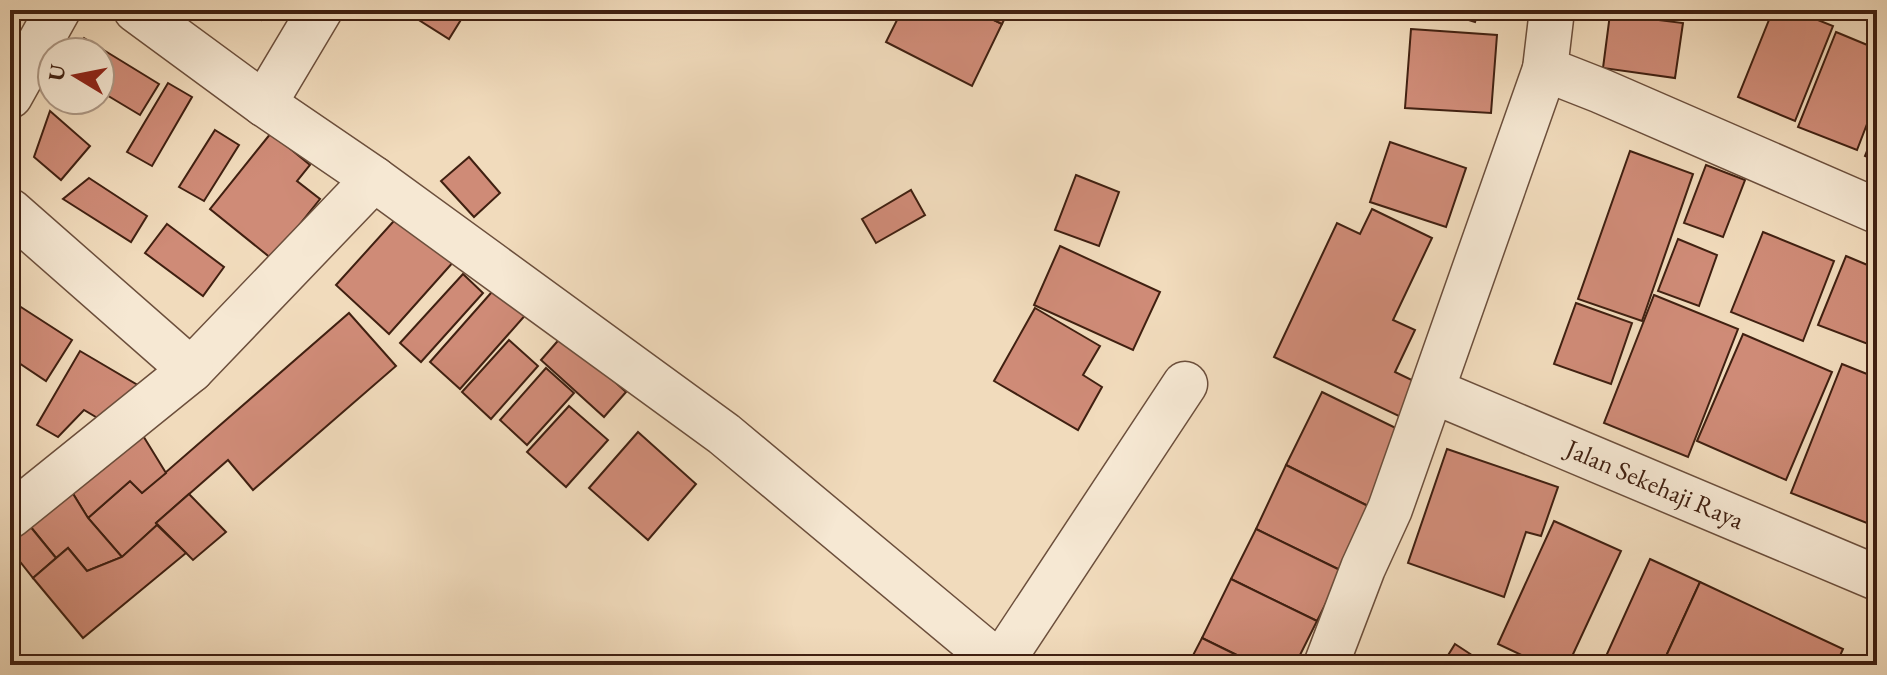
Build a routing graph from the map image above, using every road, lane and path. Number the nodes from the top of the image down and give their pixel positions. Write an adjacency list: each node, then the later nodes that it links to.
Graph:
1 (58, 10): 6 (street)
2 (136, 10): 7 (street)
3 (320, 10): 7 (street)
4 (1552, 10): 5 (street)
5 (1545, 69): 10 (street); 13 (street)
6 (10, 96)
7 (264, 104): 8 (street)
8 (374, 179): 11 (street); 16 (street)
9 (10, 211): 11 (street)
10 (1877, 211)
11 (191, 370): 14 (street)
12 (1185, 384): 16 (street)
13 (1433, 391): 15 (street, Jalan Sekehaji Raya); 17 (street)
14 (10, 516)
15 (1877, 578)
16 (1000, 664)
17 (1326, 665)

